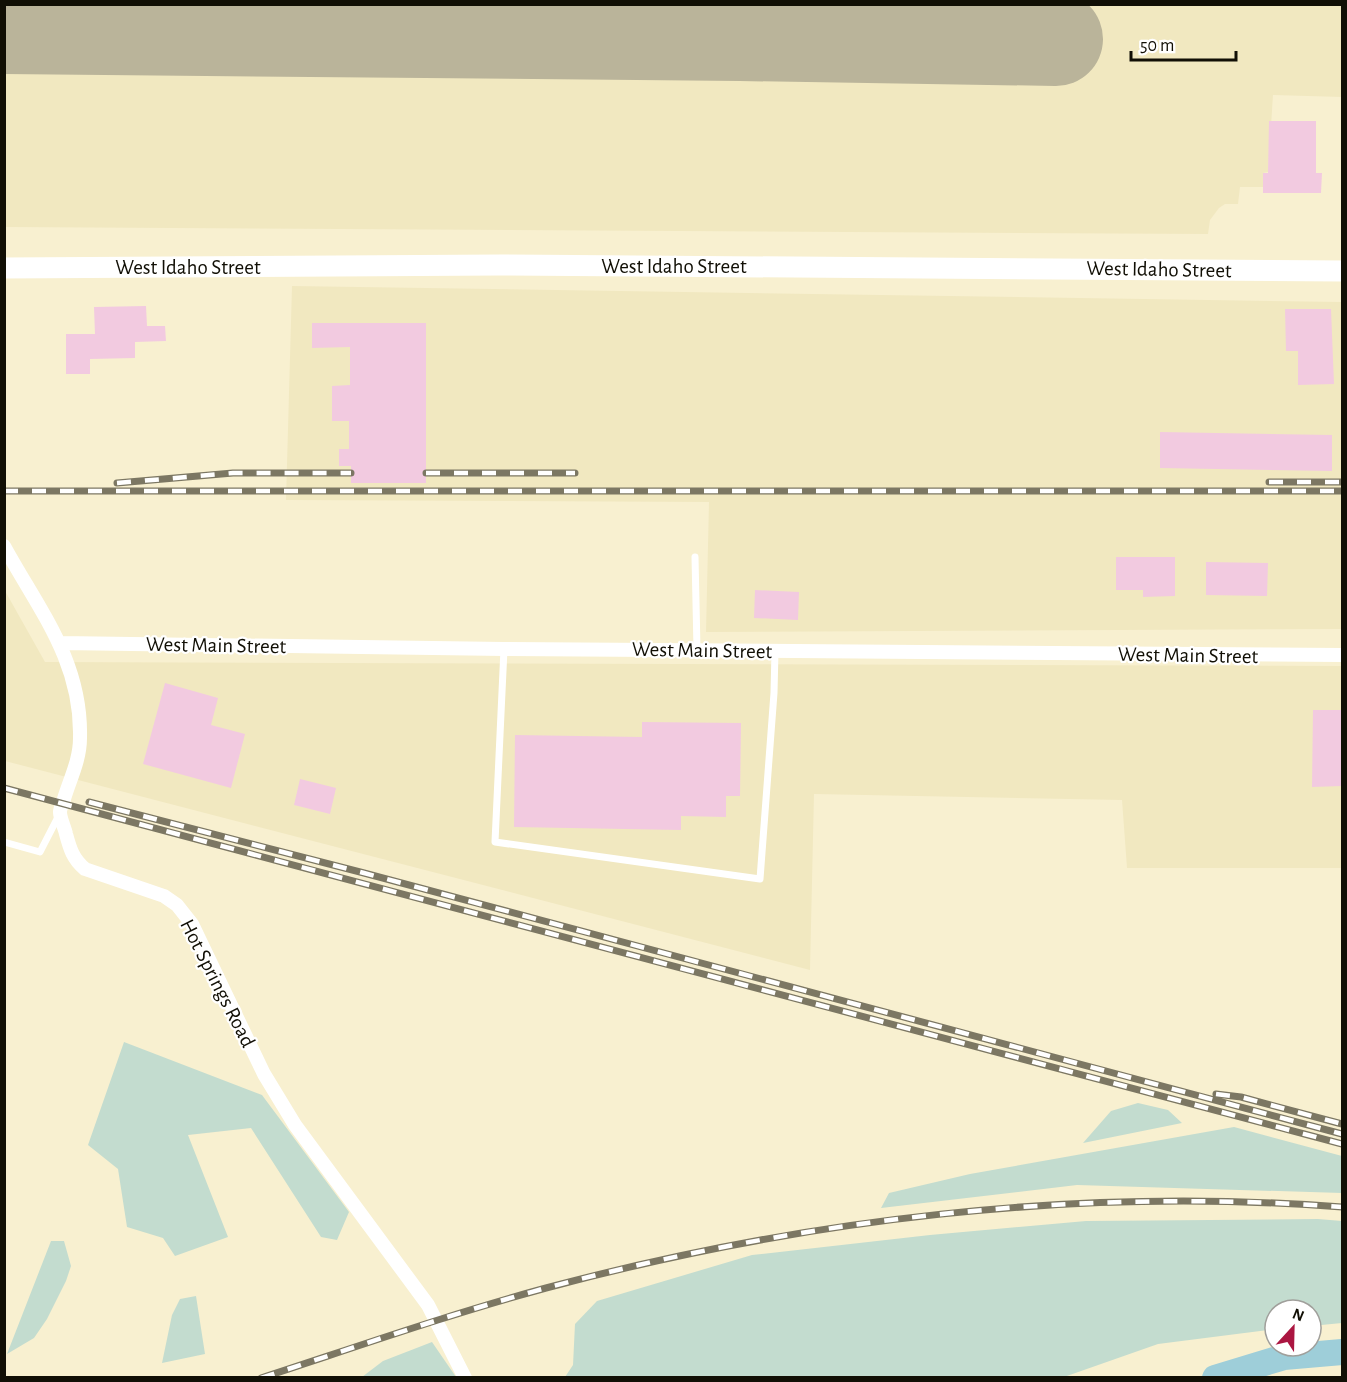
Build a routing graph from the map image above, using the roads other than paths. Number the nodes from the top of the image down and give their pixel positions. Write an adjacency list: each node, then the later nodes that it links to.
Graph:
1 (4, 268): 2 (main road, West Idaho Street)
2 (1342, 271)
3 (4, 546): 5 (street)
4 (695, 557): 7 (lane)
5 (61, 643): 6 (street, West Main Street); 10 (street)
6 (504, 649): 7 (street, West Main Street); 8 (lane)
7 (697, 649): 8 (street, West Main Street)
8 (775, 651): 9 (street, West Main Street)
9 (1342, 655)
10 (60, 812): 11 (lane); 12 (street, Hot Springs Road)
11 (4, 842)
12 (465, 1377)

